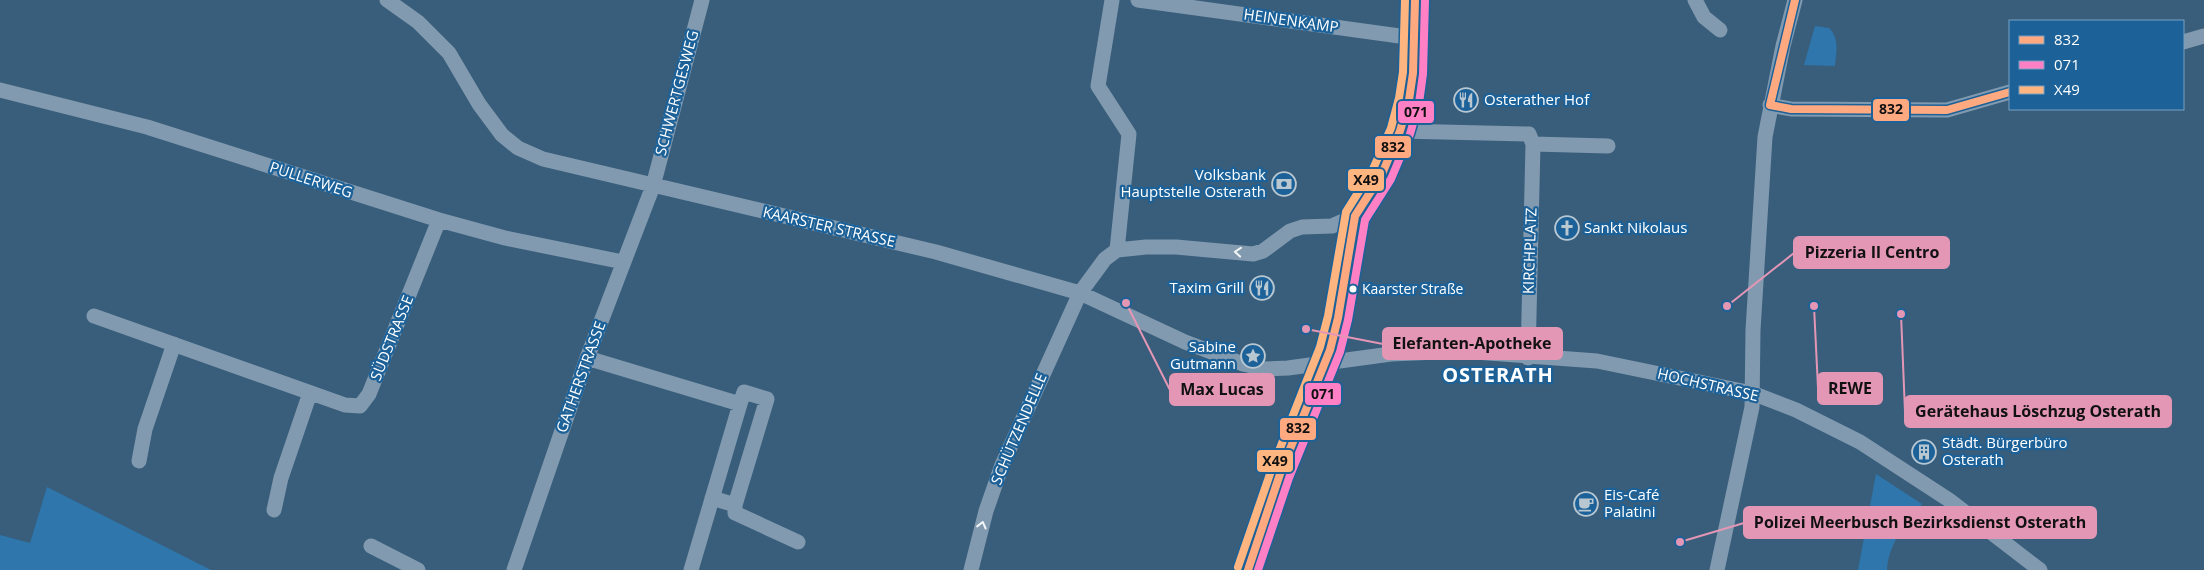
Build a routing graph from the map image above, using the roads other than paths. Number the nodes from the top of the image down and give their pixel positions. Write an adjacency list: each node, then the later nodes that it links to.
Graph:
1 (386, 0): 18 (street, KAARSTER STRASSE)
2 (702, 0): 18 (street, SCHWERTGESWEG)
3 (1112, 0): 21 (street)
4 (1138, 0): 10 (street, HEINENKAMP)
5 (1415, 0): 10 (street)
6 (1695, 0): 8 (street)
7 (1795, 0): 14 (street)
8 (1720, 30)
9 (2204, 36): 11 (street)
10 (1414, 38): 15 (street)
11 (2184, 42)
12 (0, 90): 20 (street, PULLERWEG)
13 (2009, 92): 14 (street)
14 (1770, 105): 30 (street)
15 (1400, 131): 16 (street); 19 (street)
16 (1533, 144): 17 (street); 27 (street, KIRCHPLATZ)
17 (1608, 146)
18 (653, 186): 22 (street, GATHERSTRASSE); 23 (street, KAARSTER STRASSE)
19 (1355, 216): 21 (street, one-way to 21); 28 (street)
20 (439, 220): 22 (street, PULLERWEG); 29 (street, SÜDSTRASSE)
21 (1117, 250): 23 (street, SCHÜTZENDELLE)
22 (623, 262): 26 (street, GATHERSTRASSE)
23 (1080, 293): 28 (street, KAARSTER STRASSE); 41 (street, SCHÜTZENDELLE, one-way to 23)
24 (94, 316): 25 (street, SÜDSTRASSE)
25 (174, 344): 29 (street, SÜDSTRASSE); 32 (street)
26 (587, 358): 31 (street); 39 (street, GATHERSTRASSE)
27 (1528, 358): 28 (street, HOCHSTRASSE); 30 (street, HOCHSTRASSE)
28 (1326, 363): 42 (street)
29 (310, 393): 35 (street)
30 (1752, 393): 43 (street); 44 (street, HOCHSTRASSE)
31 (740, 404): 33 (street); 34 (street)
32 (140, 461)
33 (712, 498): 34 (street); 40 (street)
34 (735, 505): 36 (street)
35 (274, 510)
36 (798, 542)
37 (371, 546): 38 (street)
38 (418, 570)
39 (514, 570)
40 (691, 570)
41 (971, 570)
42 (1248, 570)
43 (1717, 570)
44 (2040, 570)

